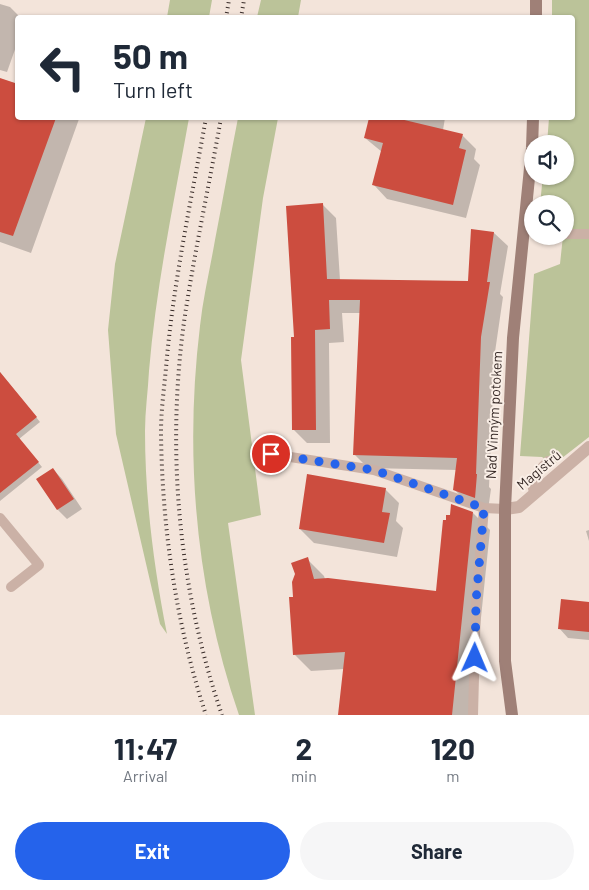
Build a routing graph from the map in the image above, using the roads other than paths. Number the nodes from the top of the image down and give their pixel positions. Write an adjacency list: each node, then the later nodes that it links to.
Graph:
1 (536, 0): 2 (street)
2 (536, 15)
3 (533, 120): 4 (street, Nad Vinným potokem)
4 (530, 195)
5 (574, 234): 6 (lane)
6 (589, 234)
7 (526, 245): 13 (street, Nad Vinným potokem)
8 (589, 447): 11 (street, Magistrů)
9 (271, 454): 12 (lane)
10 (548, 461): 11 (lane)
11 (536, 492): 13 (street, Magistrů)
12 (484, 508): 13 (lane); 16 (lane)
13 (505, 509): 17 (street, Nad Vinným potokem)
14 (0, 518): 15 (lane)
15 (11, 587)
16 (473, 715)
17 (512, 715)

